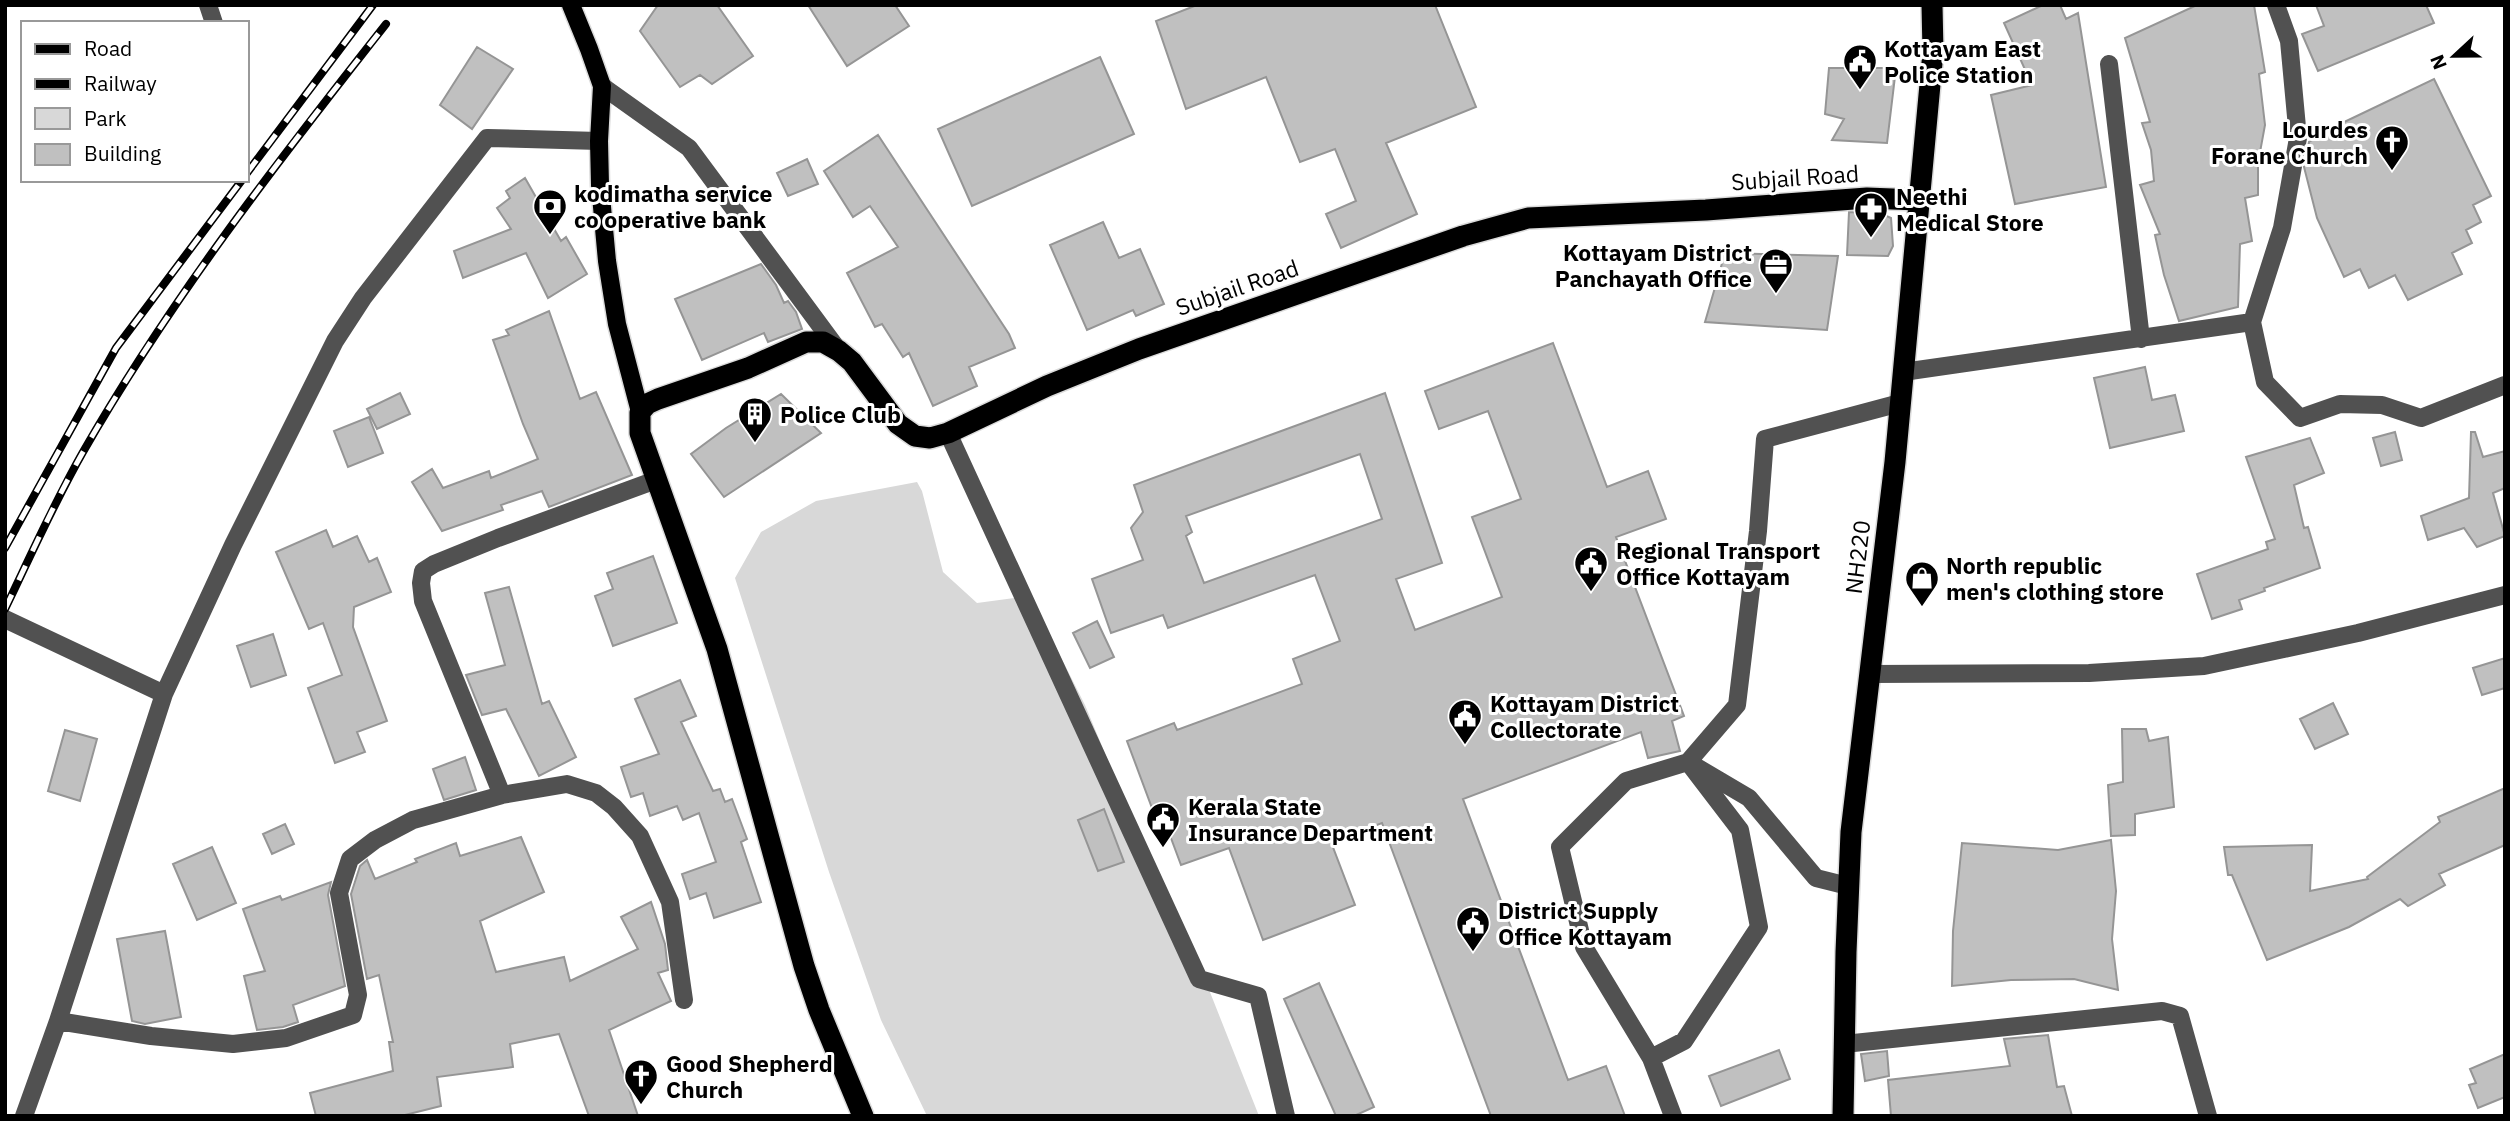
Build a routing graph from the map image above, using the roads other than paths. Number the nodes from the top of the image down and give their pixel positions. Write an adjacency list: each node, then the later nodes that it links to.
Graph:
1 (571, 5): 5 (main road)
2 (1932, 5): 7 (highway, NH220)
3 (2276, 5): 8 (street)
4 (2109, 64): 9 (street)
5 (602, 86): 6 (main road); 10 (street)
6 (598, 141): 14 (main road); 20 (street)
7 (1918, 200): 11 (highway, NH220); 15 (highway, Subjail Road)
8 (2252, 322): 9 (street); 12 (street)
9 (2141, 339): 11 (street)
10 (839, 351): 14 (highway); 15 (highway, Subjail Road)
11 (1903, 372): 13 (highway, NH220)
12 (2505, 385)
13 (1900, 403): 19 (highway, NH220); 21 (street)
14 (640, 412): 16 (highway)
15 (948, 433): 30 (street)
16 (656, 480): 22 (street); 29 (highway)
17 (2505, 595): 19 (street)
18 (10, 621): 20 (street)
19 (1870, 674): 23 (highway, NH220)
20 (164, 694): 25 (street)
21 (1688, 762): 23 (street); 27 (street); 27 (street)
22 (502, 795): 24 (street); 25 (street)
23 (1848, 886): 26 (highway, NH220)
24 (684, 1000)
25 (58, 1021): 28 (street)
26 (1844, 1044): 32 (highway, NH220); 33 (street)
27 (1650, 1058): 31 (street)
28 (24, 1116)
29 (863, 1116)
30 (1286, 1116)
31 (1673, 1116)
32 (1843, 1116)
33 (2208, 1116)

